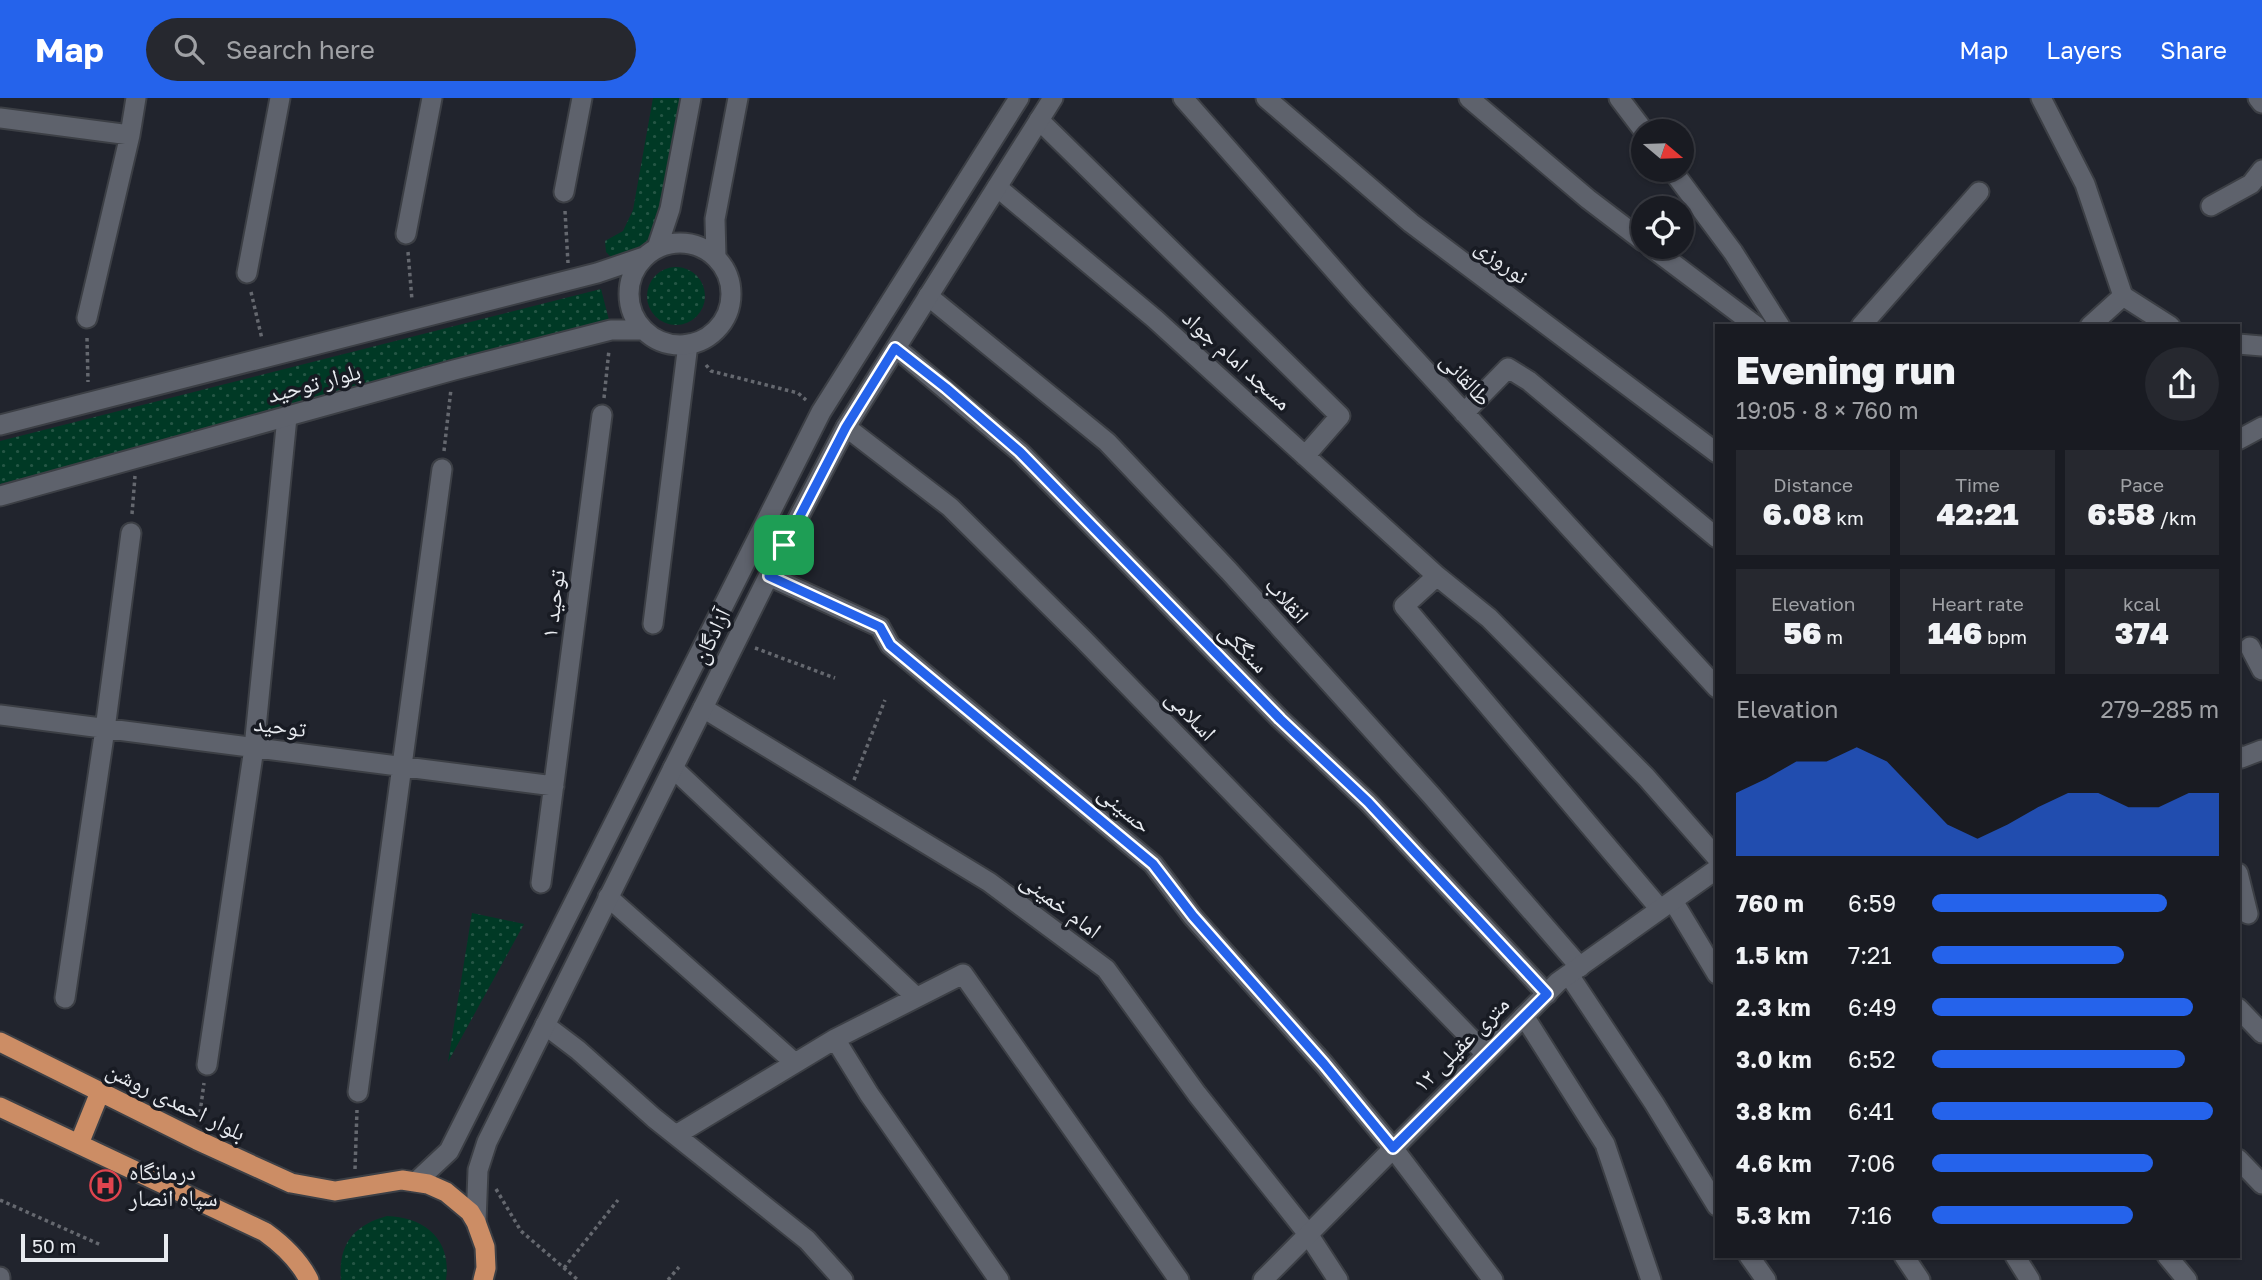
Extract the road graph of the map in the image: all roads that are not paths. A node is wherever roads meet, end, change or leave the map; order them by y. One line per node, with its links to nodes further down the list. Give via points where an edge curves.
1 (136, 98): 19 (street)
2 (280, 98): 31 (street)
3 (432, 98): 27 (street)
4 (582, 98): 23 (street)
5 (691, 98): 28 (street, via 670,209)
6 (738, 98): 29 (street, via 715,219)
7 (1019, 98): 56 (street, آزادگان, via 821,412)
8 (1053, 98): 18 (street, آزادگان)
9 (1183, 98): 45 (street, طالقانی)
10 (1266, 98): 52 (street, نوروزی, via 1411,223)
11 (1469, 98): 26 (street)
12 (1619, 98): 17 (street)
13 (2041, 98): 33 (street, via 2085,184)
14 (2258, 98): 15 (street)
15 (2262, 103)
16 (0, 118): 19 (street)
17 (1635, 119)
18 (1039, 120): 22 (street, آزادگان); 53 (street, via 1340,416)
19 (130, 135): 34 (street)
20 (2262, 170): 25 (street, via 2251,184)
21 (1681, 182): 36 (street)
22 (997, 187): 32 (street, آزادگان); 53 (street, مسجد امام جواد, via 1155,319)
23 (564, 192)
24 (1979, 192): 37 (street)
25 (2211, 206)
26 (1631, 232)
27 (406, 234)
28 (650, 253): 29 (street, via 672,243 688,243); 40 (street, via 632,278 629,302); 48 (street, بلوار توحید, via 569,280)
29 (716, 257): 42 (street, via 728,277 731,301 726,317 717,330)
30 (1667, 259): 35 (street)
31 (247, 273)
32 (928, 296): 44 (street, آزادگان); 82 (street, انقلاب, via 1107,442 1432,795)
33 (2123, 296): 38 (street); 39 (street)
34 (87, 318)
35 (1753, 324)
36 (1779, 324)
37 (1863, 324)
38 (2092, 324)
39 (2168, 324)
40 (644, 330): 42 (street, via 657,340); 47 (street, بلوار توحید, via 611,330)
41 (2240, 344): 43 (street)
42 (688, 345): 62 (street)
43 (2262, 346)
44 (895, 348): 49 (street, آزادگان); 84 (street, سنگکی, via 1020,452 1280,719 1368,802)
45 (1464, 413): 58 (street, via 1508,368); 65 (street, طالقانی)
46 (602, 415): 74 (street, توحید ۱)
47 (287, 417): 55 (street, بلوار توحید); 69 (street)
48 (0, 425)
49 (846, 427): 59 (street, آزادگان); 93 (street, اسلامی, via 950,507)
50 (2262, 427): 51 (street)
51 (2240, 439)
52 (1715, 451)
53 (1306, 456): 61 (street, مسجد امام جواد)
54 (442, 470): 72 (street)
55 (0, 496)
56 (760, 531): 59 (street); 103 (street, آزادگان, via 449,1151)
57 (131, 533): 68 (street)
58 (1715, 536)
59 (784, 545): 60 (street, آزادگان)
60 (769, 576): 66 (street, آزادگان); 101 (street, حسینی, via 880,627 890,645 1153,864)
61 (1437, 576): 75 (street, مسجد امام جواد, via 1489,618 1646,777); 80 (street, via 1404,606)
62 (653, 624)
63 (2250, 647): 64 (street)
64 (2262, 670)
65 (1715, 686)
66 (703, 708): 73 (street, آزادگان); 107 (street, امام خمینی, via 989,882 1106,969)
67 (0, 715): 68 (street, توحید)
68 (105, 729): 69 (street, توحید); 86 (street)
69 (254, 748): 72 (street, توحید); 95 (street)
70 (2262, 750): 71 (street)
71 (2240, 758)
72 (403, 767): 74 (street, توحید); 97 (street)
73 (673, 768): 79 (street, آزادگان); 85 (street)
74 (554, 786): 77 (street, توحید ۱)
75 (1715, 856)
76 (1715, 870): 80 (street, ۱۲ متری عقیلی)
77 (541, 883)
78 (2241, 894): 81 (street)
79 (608, 897): 89 (street, آزادگان); 94 (street)
80 (1667, 905): 82 (street, ۱۲ متری عقیلی); 83 (street)
81 (2248, 914)
82 (1575, 971): 84 (street, ۱۲ متری عقیلی); 105 (street, انقلاب)
83 (1715, 971)
84 (1547, 994): 88 (street, ۱۲ متری عقیلی)
85 (916, 997): 91 (street); 116 (street, via 963,974)
86 (65, 998)
87 (2240, 1011): 90 (street)
88 (1524, 1016): 93 (street, ۱۲ متری عقیلی); 120 (street, via 1605,1144)
89 (545, 1025): 99 (street); 106 (street, آزادگان, via 487,1142 478,1170)
90 (2262, 1033)
91 (835, 1039): 94 (street); 115 (street)
92 (2, 1048): 96 (highway, بلوار احمدی روشن)
93 (1486, 1054): 101 (street, ۱۲ متری عقیلی)
94 (796, 1063): 99 (street)
95 (206, 1065)
96 (100, 1092): 100 (highway); 103 (highway, بلوار احمدی روشن, via 291,1183 345,1189)
97 (358, 1092)
98 (0, 1107): 100 (highway)
99 (676, 1135): 114 (street, via 807,1240)
100 (79, 1144): 112 (highway, via 265,1232)
101 (1393, 1148): 107 (street, ۱۲ متری عقیلی); 119 (street, حسینی)
102 (2240, 1161): 104 (street)
103 (417, 1181): 106 (highway, via 446,1192)
104 (2262, 1184)
105 (1715, 1203)
106 (477, 1222): 113 (highway)
107 (1308, 1234): 117 (street, ۱۲ متری عقیلی); 118 (street, امام خمینی)
108 (1750, 1258): 121 (street)
109 (1905, 1258): 122 (street)
110 (2016, 1258): 123 (street)
111 (2169, 1258): 124 (street)
112 (306, 1274)
113 (489, 1276)
114 (843, 1280)
115 (999, 1280)
116 (1179, 1280)
117 (1263, 1280)
118 (1338, 1280)
119 (1493, 1280)
120 (1651, 1280)
121 (1766, 1280)
122 (1920, 1280)
123 (2030, 1280)
124 (2188, 1280)

